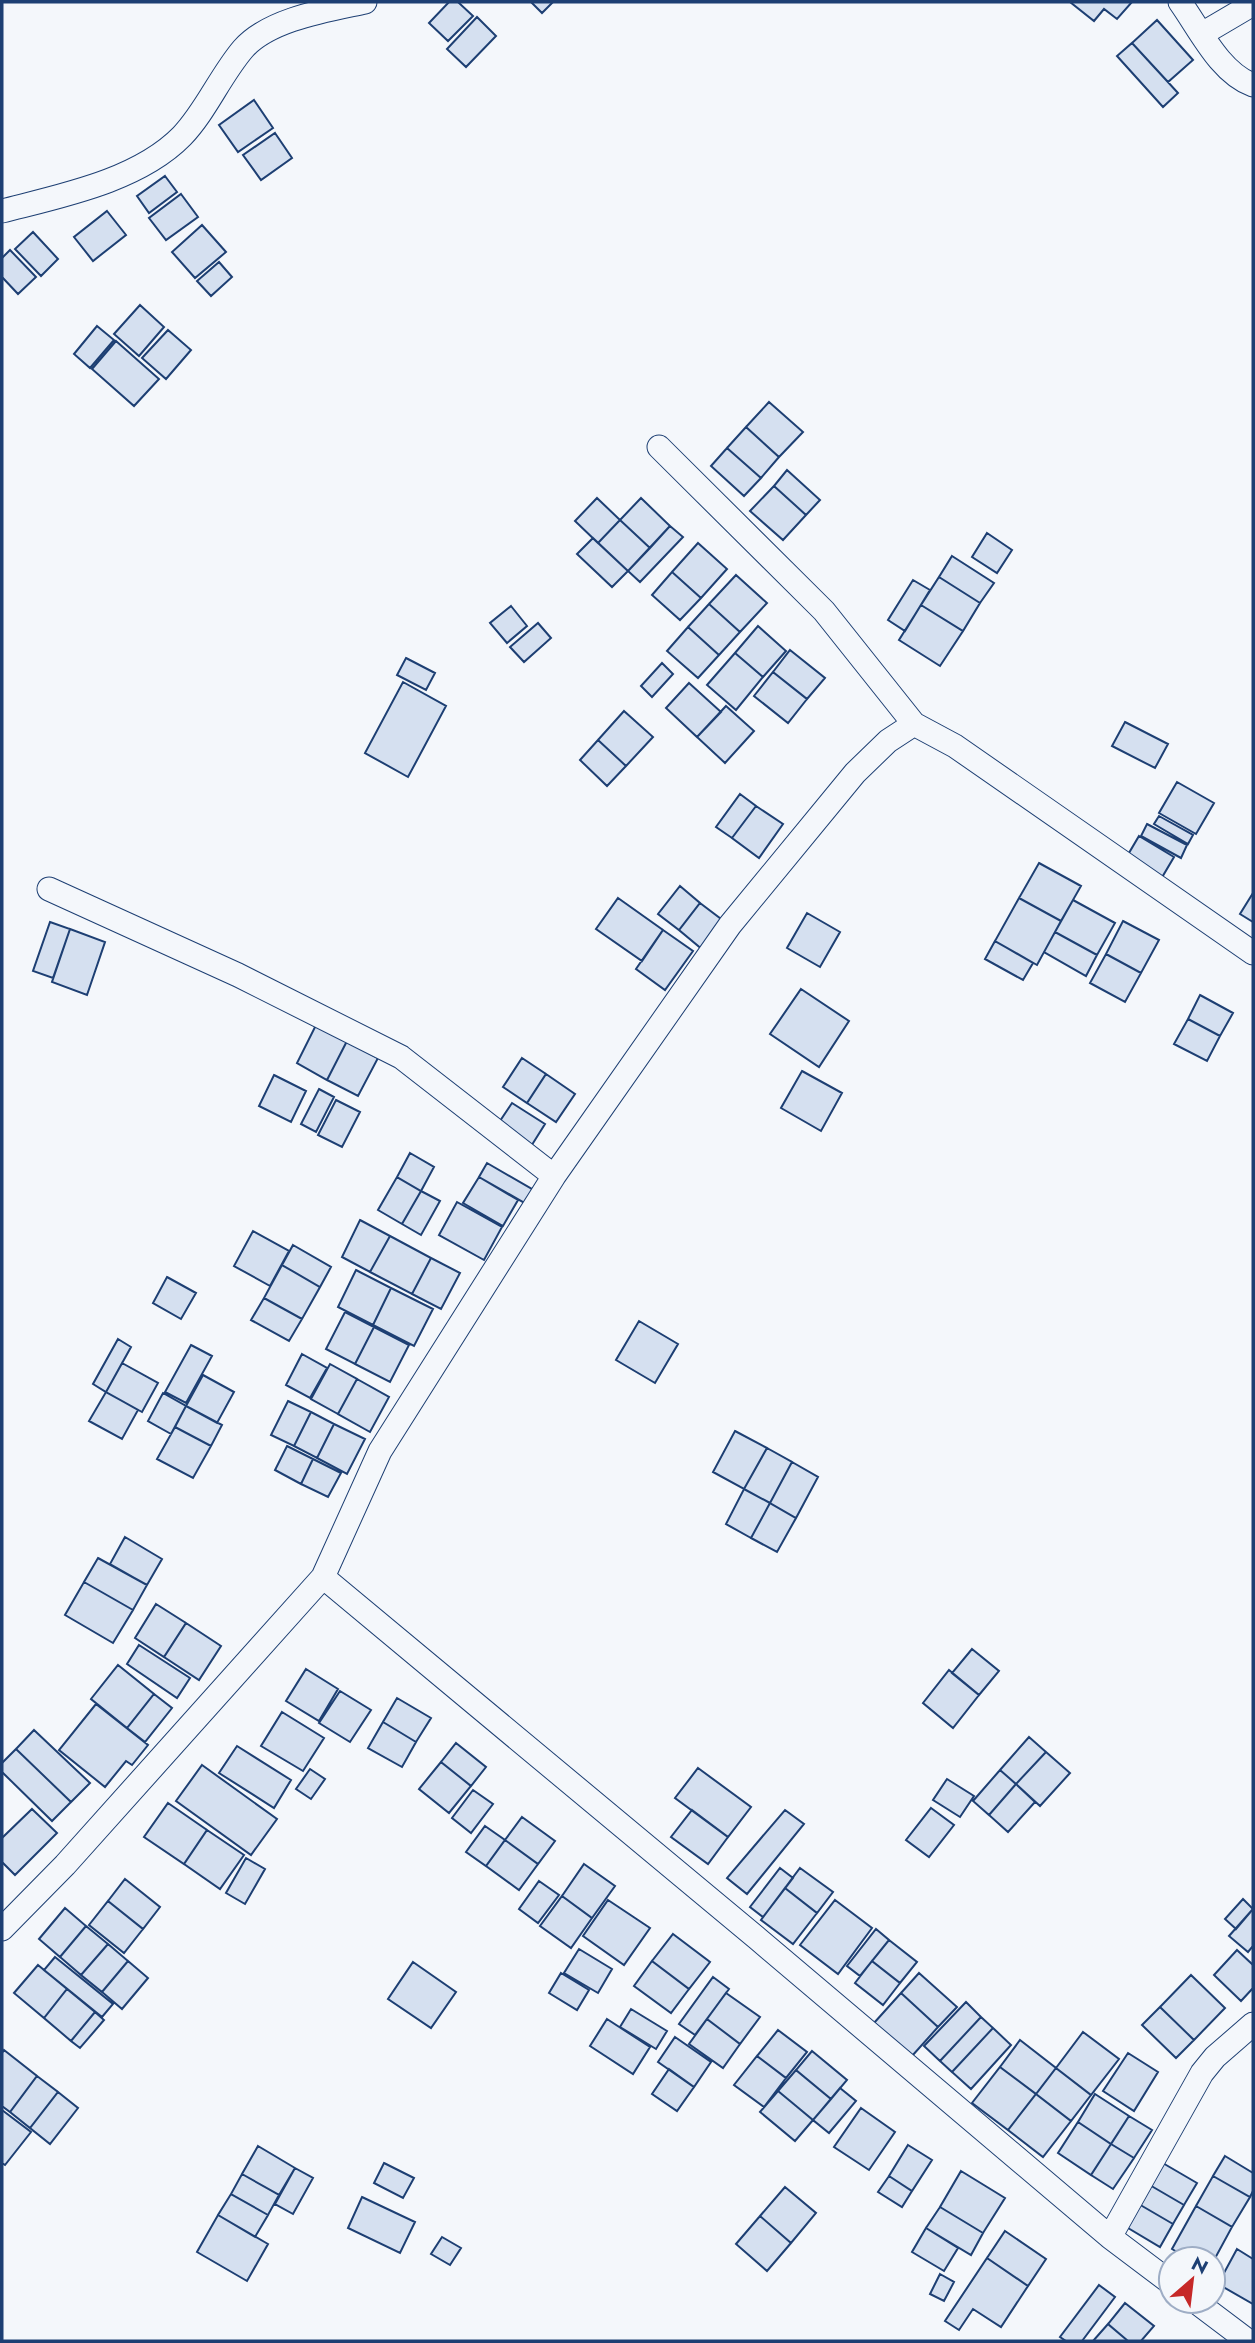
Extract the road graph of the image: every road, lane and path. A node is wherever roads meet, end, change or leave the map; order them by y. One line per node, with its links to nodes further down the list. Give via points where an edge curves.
1 (365, 2): 6 (street, via 298,18 257,37 181,136 140,165 86,188)
2 (1180, 2): 4 (street)
3 (1253, 4): 4 (street)
4 (1202, 34): 5 (street, via 1229,72)
5 (1253, 85)
6 (2, 211)
7 (659, 447): 8 (street, via 824,611)
8 (914, 724): 10 (street, via 955,746); 11 (street, via 888,741 855,773 730,925)
9 (49, 889): 11 (street, via 238,975 401,1057)
10 (1253, 953)
11 (554, 1176): 12 (street, via 380,1451)
12 (323, 1577): 13 (street); 15 (street)
13 (2, 1929)
14 (1253, 2024): 15 (street, via 1202,2073)
15 (1110, 2237): 16 (street)
16 (1157, 2272)
17 (1214, 2315): 18 (street)
18 (1248, 2341)

